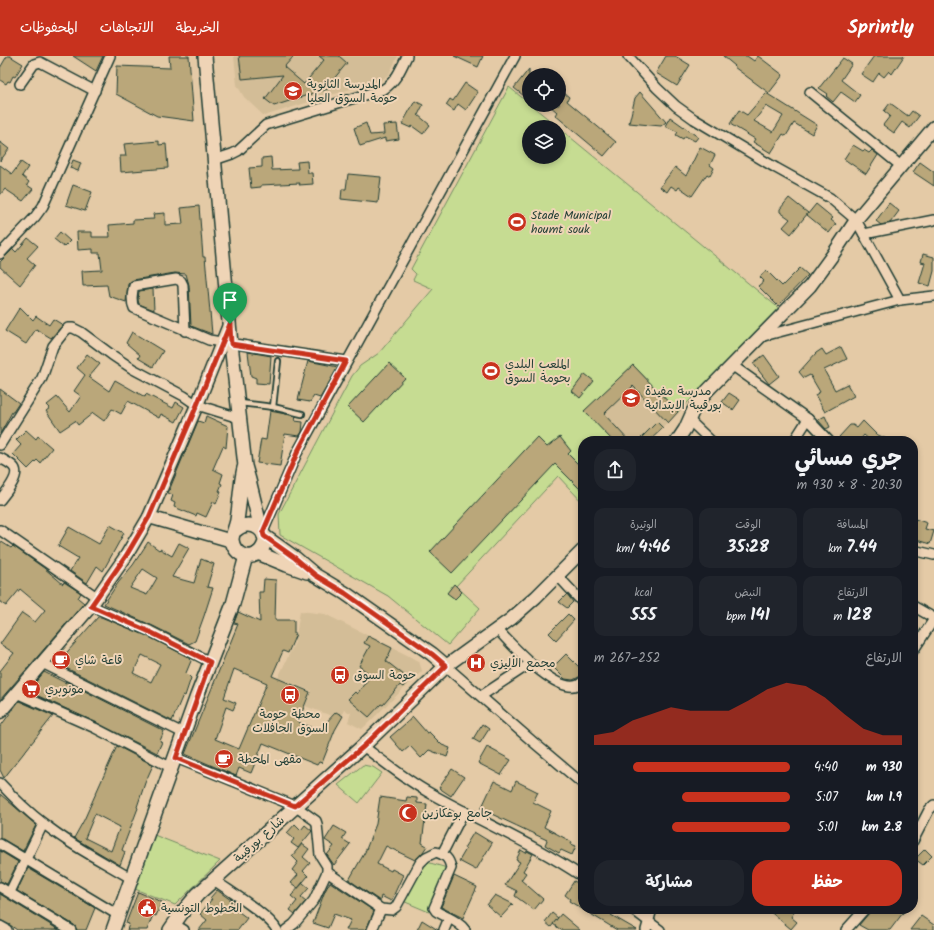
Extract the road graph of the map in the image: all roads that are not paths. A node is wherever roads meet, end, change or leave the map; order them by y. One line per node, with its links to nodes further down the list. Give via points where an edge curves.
1 (110, 56): 7 (street)
2 (206, 56): 10 (main road)
3 (407, 56): 10 (street, via 396,79 384,89 266,126 238,151)
4 (515, 56): 22 (street)
5 (628, 56): 12 (street, via 657,88 694,119 830,198)
6 (20, 84): 7 (street, via 34,64 40,62)
7 (95, 91): 15 (street, via 43,206 36,217)
8 (810, 92): 11 (street)
9 (934, 127): 11 (street)
10 (214, 160): 20 (main road, via 230,324)
11 (900, 166): 12 (street)
12 (856, 220): 14 (street); 19 (street, via 810,286)
13 (934, 220): 14 (street)
14 (864, 234): 17 (street)
15 (0, 254)
16 (934, 296): 17 (street)
17 (900, 300): 19 (street)
18 (185, 331): 18 (street, via 134,308 134,286 176,279 182,281); 20 (street)
19 (760, 337): 23 (street)
20 (227, 344): 22 (street); 24 (main road); 25 (street)
21 (278, 361): 26 (lane)
22 (346, 361): 41 (street, via 297,453)
23 (733, 366): 29 (street); 30 (street, via 707,391)
24 (238, 403): 26 (lane); 28 (main road)
25 (197, 405): 28 (street); 35 (street, via 112,356 81,332 68,328 53,346 42,378); 39 (street)
26 (273, 407): 27 (lane)
27 (302, 414)
28 (239, 418): 37 (main road)
29 (808, 419): 33 (street); 34 (street)
30 (689, 420): 31 (street); 32 (street)
31 (680, 436)
32 (706, 436)
33 (797, 436)
34 (824, 436)
35 (0, 445)
36 (0, 458): 38 (street, via 11,464 16,475)
37 (245, 466): 41 (main road); 42 (main road)
38 (0, 500)
39 (149, 517): 42 (street); 50 (street)
40 (0, 530): 50 (street)
41 (262, 533): 42 (main road, via 250,524 239,527); 44 (main road, via 265,542 262,548); 47 (main road)
42 (234, 536): 44 (main road, via 234,548 239,554)
43 (918, 551): 46 (street)
44 (252, 555): 47 (main road); 55 (main road)
45 (578, 555): 48 (street)
46 (934, 555)
47 (315, 575): 58 (main road, via 345,593)
48 (558, 576): 49 (street); 53 (street)
49 (578, 597)
50 (94, 602): 55 (street); 56 (street)
51 (918, 609): 52 (street)
52 (934, 619): 54 (street)
53 (497, 629): 57 (street); 58 (street)
54 (918, 643)
55 (210, 662): 63 (main road)
56 (42, 663): 60 (street); 63 (street)
57 (531, 663): 59 (street, via 552,680 568,687); 61 (street)
58 (446, 666): 61 (street); 64 (main road, شارع بورقيبة)
59 (578, 685)
60 (16, 693): 62 (street); 65 (street)
61 (481, 696): 66 (street)
62 (0, 712)
63 (185, 734): 65 (main road)
64 (364, 746): 69 (main road, شارع بورقيبة); 70 (street, via 401,775)
65 (174, 763): 69 (street); 78 (main road)
66 (578, 780)
67 (0, 783): 71 (street)
68 (934, 805): 72 (street)
69 (295, 806): 76 (street, via 317,824 320,855 327,866); 79 (main road, شارع بورقيبة)
70 (464, 811): 74 (street); 77 (street)
71 (43, 824): 75 (street); 78 (street)
72 (918, 831)
73 (0, 844): 75 (street)
74 (442, 854): 82 (street, via 436,852 420,863 396,907 392,910); 87 (street, via 450,861 451,868 434,908)
75 (26, 859): 81 (street); 86 (street)
76 (327, 872): 82 (street); 95 (street, via 314,900)
77 (578, 874)
78 (132, 879): 86 (main road)
79 (214, 880): 90 (main road, شارع بورقيبة, via 198,894); 94 (street, via 257,911)
80 (0, 887): 81 (street)
81 (10, 892): 92 (street)
82 (381, 909): 96 (street)
83 (639, 914): 88 (street)
84 (650, 914): 88 (street)
85 (860, 914): 101 (street)
86 (118, 915): 93 (main road)
87 (449, 918): 97 (street); 98 (street)
88 (648, 920): 99 (street); 100 (street)
89 (0, 926): 91 (street)
90 (176, 928)
91 (7, 930)
92 (71, 930)
93 (113, 930)
94 (277, 930)
95 (286, 930)
96 (372, 930)
97 (444, 930)
98 (464, 930)
99 (646, 930)
100 (660, 930)
101 (846, 930)

